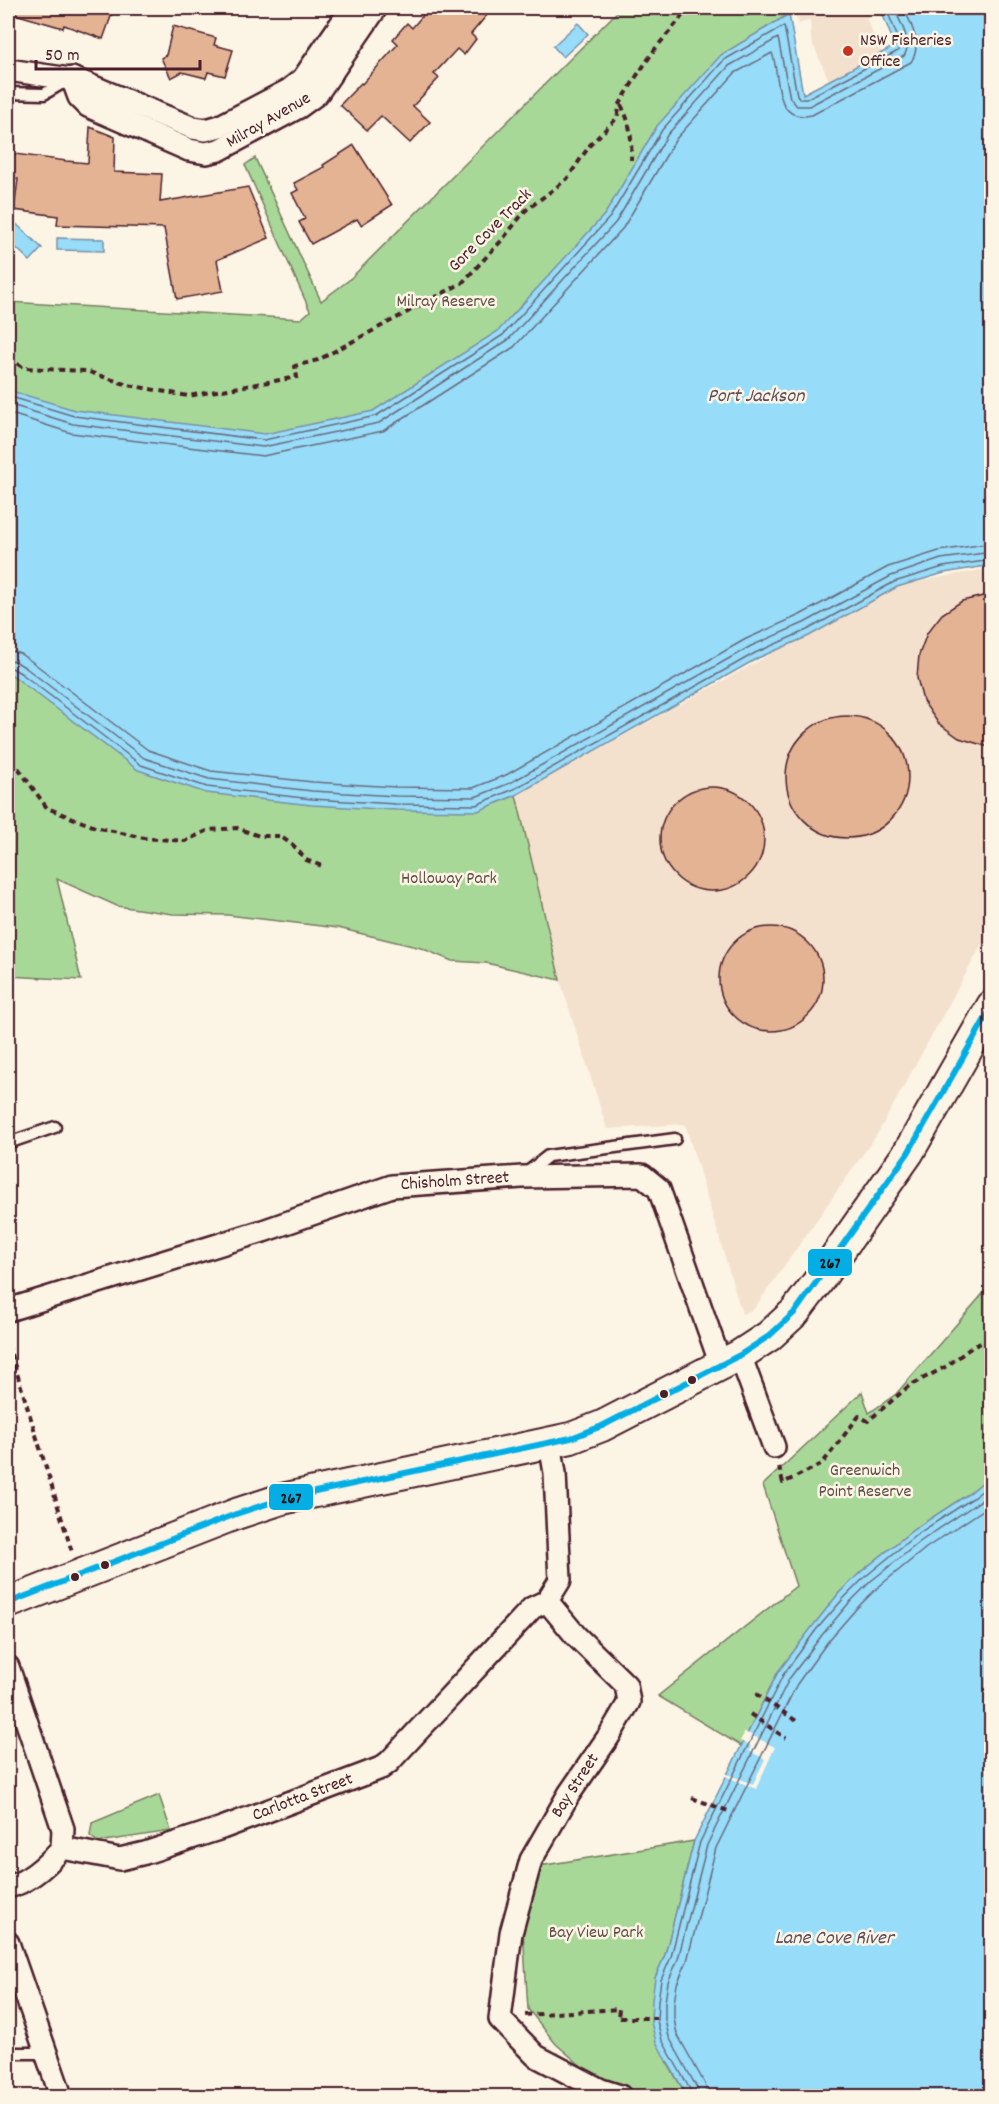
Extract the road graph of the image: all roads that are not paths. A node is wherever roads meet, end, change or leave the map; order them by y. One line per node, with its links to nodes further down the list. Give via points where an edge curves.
1 (352, 8): 4 (street, Milray Avenue, via 303,79 216,128 194,128)
2 (376, 8): 4 (street, Milray Avenue, via 317,94 212,152 184,148 88,106 79,97)
3 (8, 70): 4 (street, Milray Avenue)
4 (72, 78): 5 (lane, via 44,94)
5 (8, 93)
6 (992, 1006): 12 (street, via 908,1153 817,1283 795,1312 769,1336)
7 (55, 1127): 9 (lane)
8 (675, 1139): 10 (lane, via 548,1156)
9 (8, 1143)
10 (522, 1177): 11 (street, Chisholm Street, via 392,1186 263,1231); 12 (street, Chisholm Street, via 642,1175 659,1190)
11 (8, 1310)
12 (730, 1360): 13 (street, via 602,1426); 14 (street, Chisholm Street)
13 (550, 1443): 15 (street, via 560,1580); 16 (street, via 282,1499)
14 (774, 1447)
15 (547, 1601): 18 (street, Carlotta Street, via 532,1608 381,1768 145,1853 120,1859); 24 (street, Bay Street, via 626,1685 629,1702 531,1860 511,1933 500,2019 536,2056)
16 (8, 1603)
17 (8, 1668): 18 (street, via 63,1829)
18 (62, 1848): 19 (street, via 50,1862)
19 (8, 1887)
20 (8, 1943): 22 (street)
21 (8, 2053): 22 (lane)
22 (45, 2053): 23 (street)
23 (61, 2097)
24 (620, 2097)

